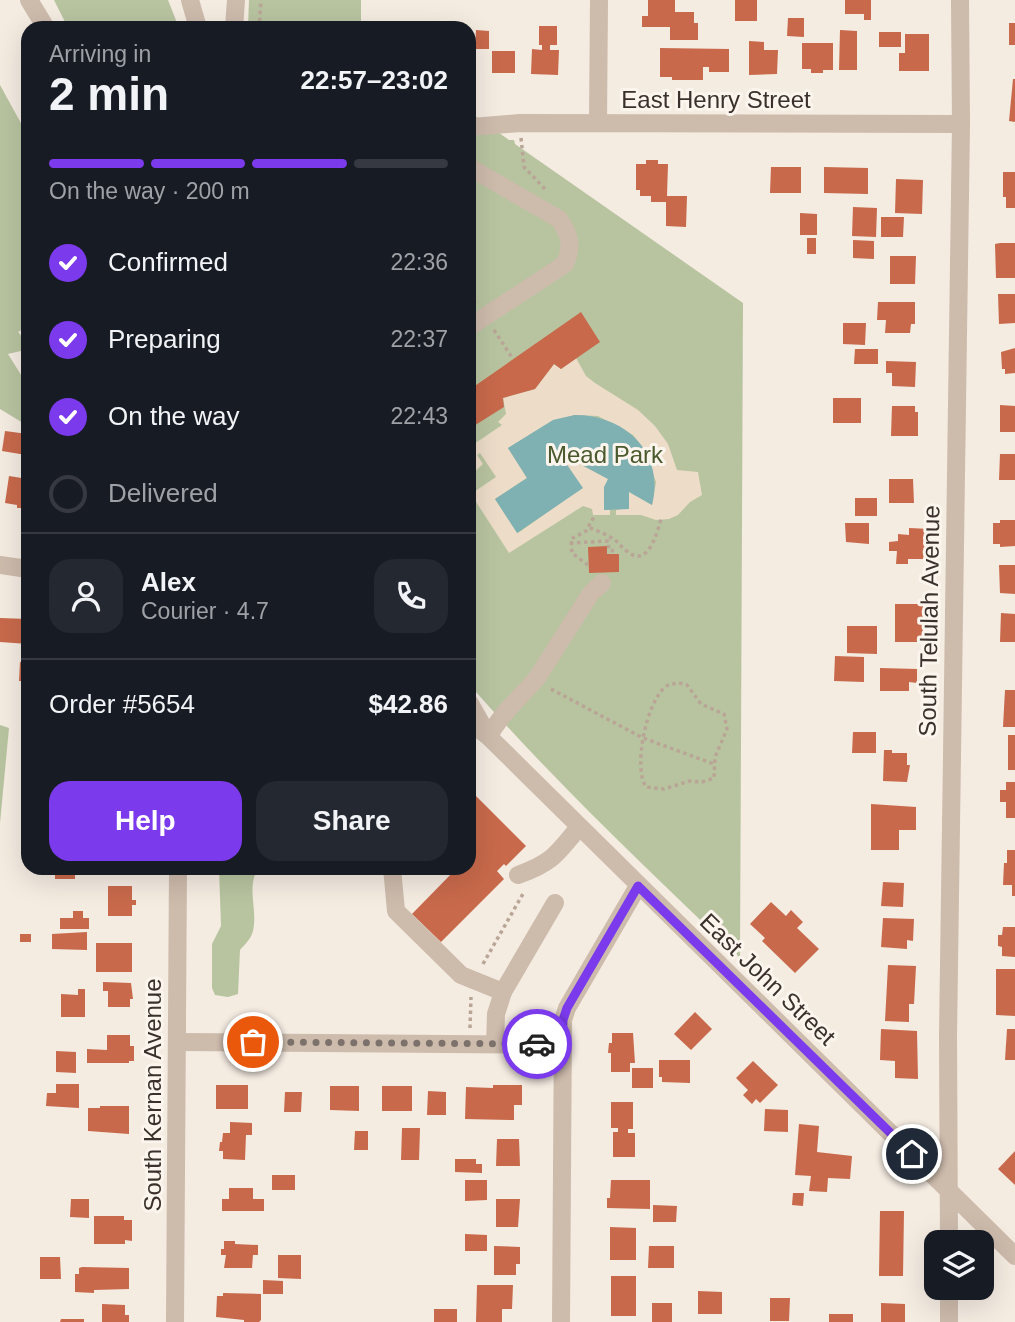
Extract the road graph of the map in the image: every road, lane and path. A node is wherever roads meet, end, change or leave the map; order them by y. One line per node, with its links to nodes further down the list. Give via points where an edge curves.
1 (29, 0): 7 (street)
2 (190, 0): 8 (street)
3 (236, 0): 9 (street)
4 (261, 0): 10 (path)
5 (599, 0): 12 (street)
6 (960, 0): 13 (street, South Telulah Avenue)
7 (42, 21)
8 (196, 21)
9 (234, 21)
10 (260, 21)
11 (520, 123): 12 (street, East Henry Street); 14 (street, East Henry Street); 16 (path, via 524,167)
12 (598, 123): 13 (street, East Henry Street)
13 (961, 124): 48 (street, South Telulah Avenue, via 948,1036)
14 (476, 127)
15 (476, 171): 19 (street, via 559,219 569,233 571,250 565,264)
16 (550, 193)
17 (476, 301): 18 (path)
18 (478, 304)
19 (477, 330): 20 (path, via 493,328)
20 (513, 359)
21 (595, 515): 23 (path)
22 (662, 519): 23 (path, via 652,547 638,556)
23 (590, 528): 24 (path)
24 (570, 543): 25 (path, via 608,541 609,550); 27 (path, via 572,553)
25 (614, 551)
26 (0, 565): 28 (street)
27 (588, 565)
28 (21, 568)
29 (602, 583): 30 (street)
30 (537, 678): 33 (street); 34 (path, via 559,695)
31 (476, 715): 33 (street, East John Street)
32 (476, 727): 33 (street, East John Street)
33 (488, 736): 36 (street, East John Street)
34 (643, 737): 35 (path); 35 (path, via 640,774 646,787 664,789 709,781 714,778); 35 (path, via 660,693 670,684 687,685 701,704 724,714 727,729)
35 (714, 764)
36 (579, 827): 37 (street, via 555,857); 40 (street, East John Street)
37 (518, 874): 42 (path, via 528,885)
38 (178, 875): 44 (street, South Kernan Avenue)
39 (393, 875): 42 (street, via 396,911 461,975)
40 (638, 886): 47 (street, via 567,1008); 48 (street, East John Street)
41 (555, 903): 43 (street)
42 (474, 980): 43 (street); 45 (path)
43 (503, 992): 46 (street, via 496,1014)
44 (177, 1042): 45 (street); 52 (street, South Kernan Avenue)
45 (470, 1044): 46 (street)
46 (495, 1044): 47 (street)
47 (562, 1045): 53 (street)
48 (950, 1192): 49 (street, South Telulah Avenue); 50 (street, East John Street)
49 (949, 1230)
50 (1015, 1256)
51 (949, 1300): 54 (street)
52 (175, 1322)
53 (561, 1322)
54 (949, 1322)

